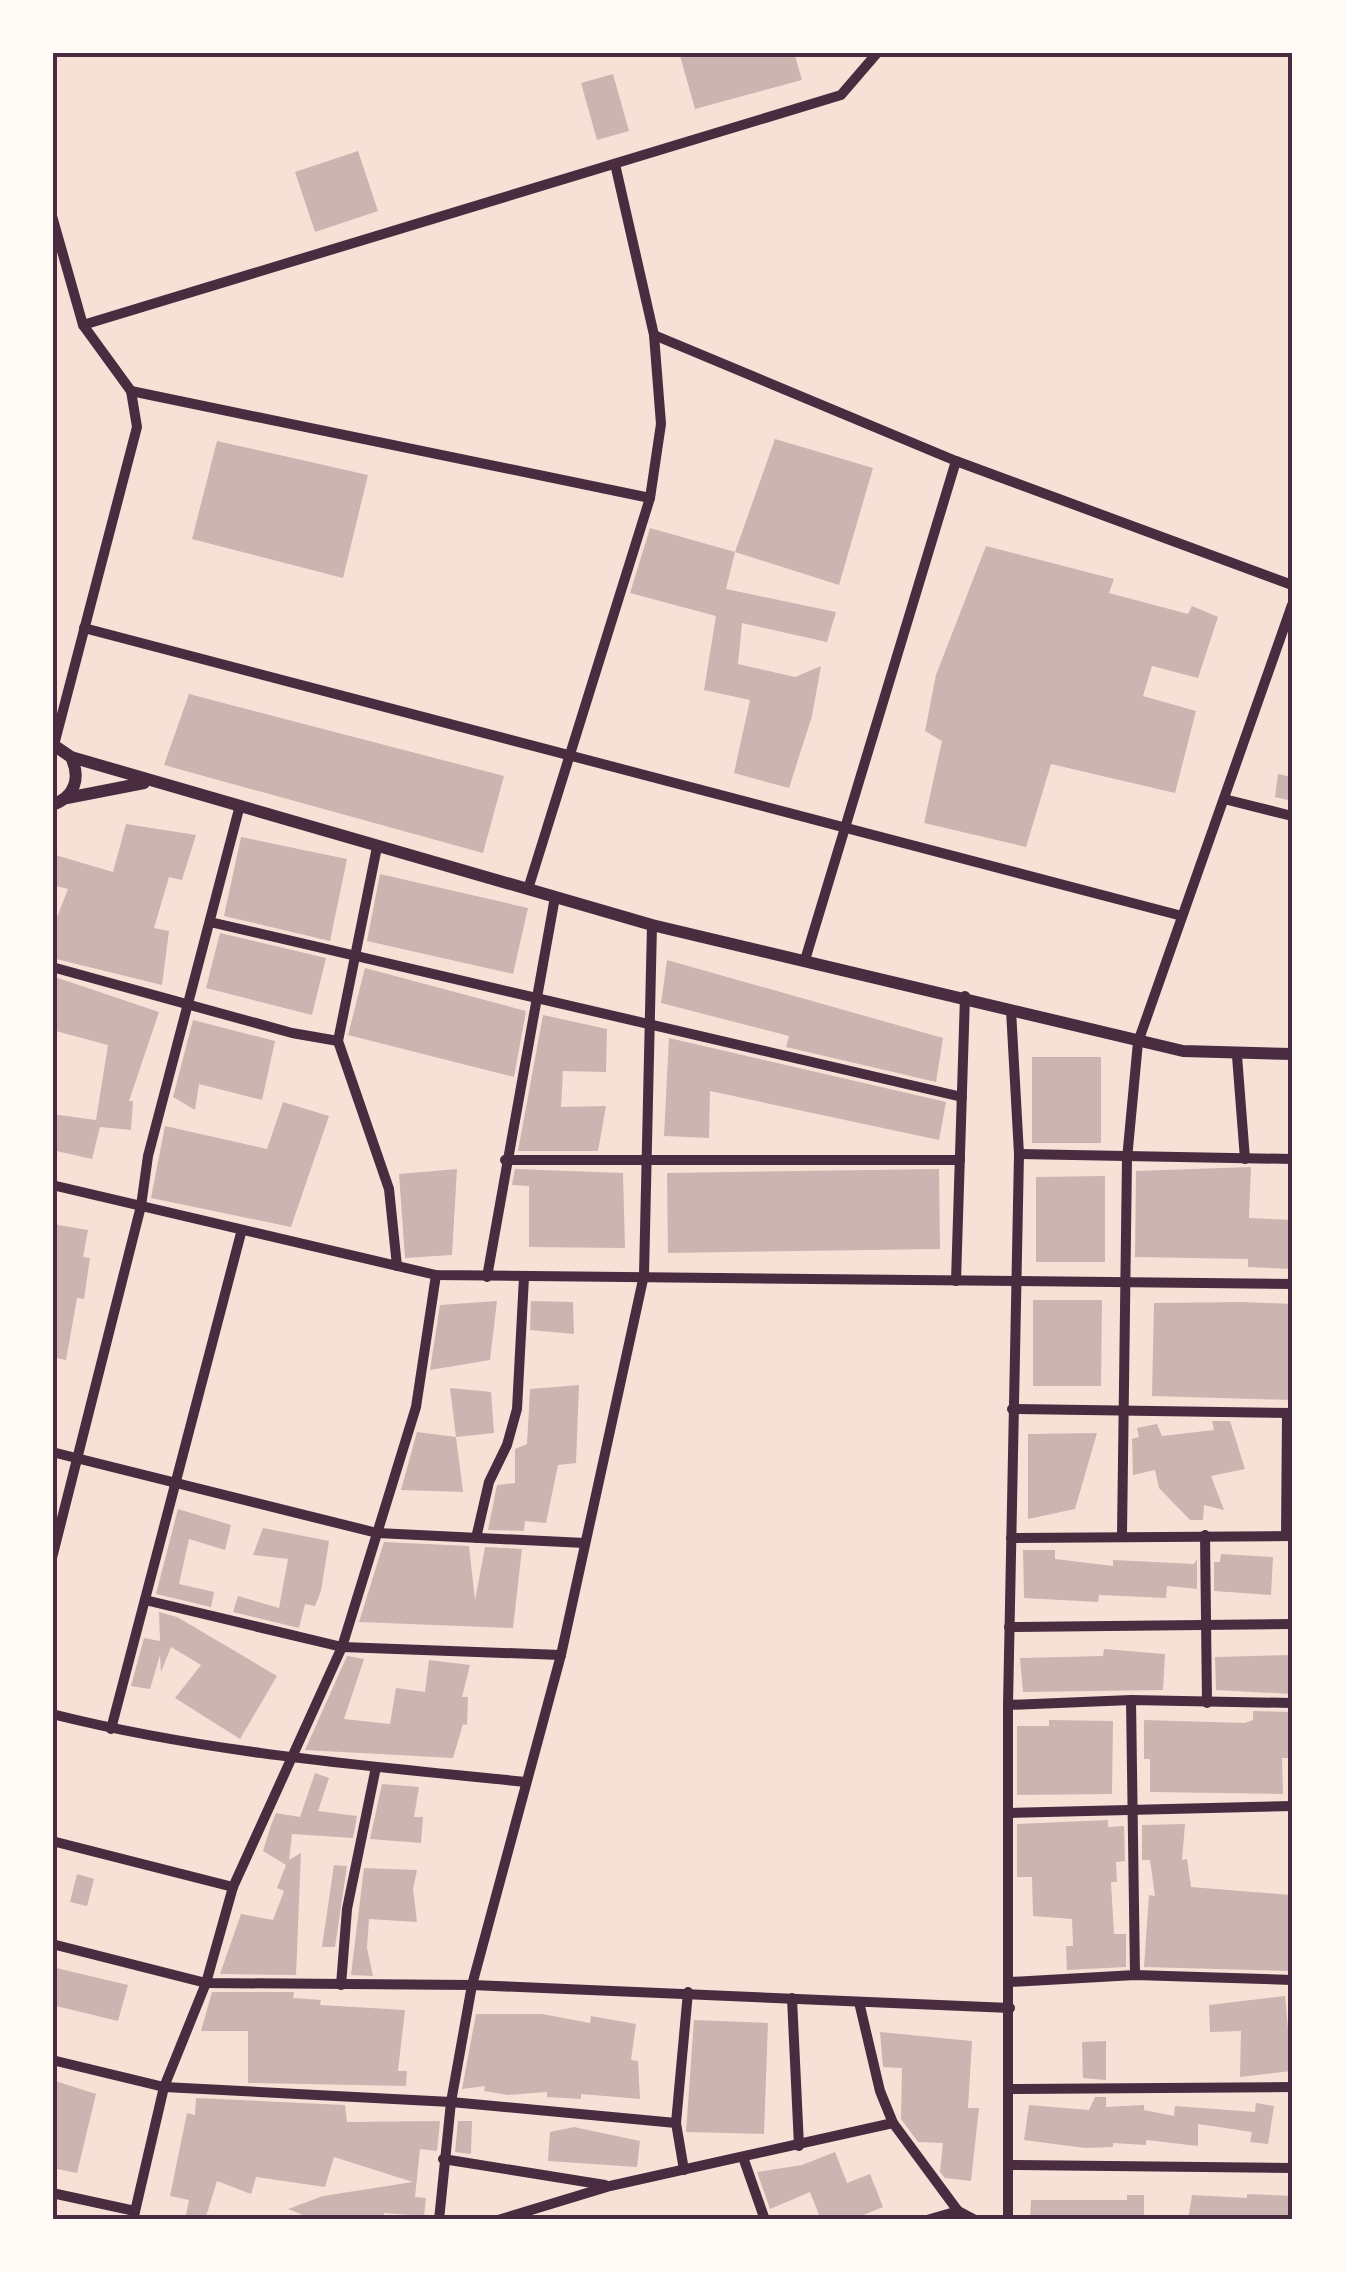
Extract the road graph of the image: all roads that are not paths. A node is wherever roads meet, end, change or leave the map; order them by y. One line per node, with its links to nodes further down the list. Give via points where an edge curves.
1 (878, 52): 2 (street, via 841,96)
2 (615, 164): 4 (street); 5 (street)
3 (52, 216): 4 (street)
4 (83, 325): 6 (street)
5 (654, 335): 7 (street); 8 (street, via 661,424)
6 (131, 391): 8 (street); 11 (street, via 137,427)
7 (956, 461): 9 (street); 21 (street)
8 (650, 498): 13 (street)
9 (1292, 586)
10 (1292, 606): 17 (street)
11 (84, 628): 12 (street); 13 (street)
12 (53, 744): 14 (street)
13 (571, 752): 21 (street); 23 (street)
14 (72, 757): 15 (street); 16 (street, via 76,778)
15 (146, 782): 16 (street); 19 (street)
16 (67, 798): 18 (street)
17 (1224, 799): 20 (street); 25 (street)
18 (52, 805)
19 (239, 809): 22 (street); 26 (street)
20 (1292, 816)
21 (844, 825): 25 (street); 29 (street)
22 (377, 847): 23 (street); 28 (street)
23 (528, 889): 24 (street)
24 (555, 896): 27 (street); 32 (street)
25 (1182, 916): 37 (street)
26 (210, 922): 28 (street); 33 (street)
27 (652, 925): 29 (street); 35 (street)
28 (354, 957): 32 (street); 36 (street)
29 (805, 960): 31 (street)
30 (52, 967): 33 (street)
31 (965, 996): 34 (street); 40 (street)
32 (536, 1000): 35 (street); 46 (street)
33 (190, 1002): 36 (street); 49 (street)
34 (1011, 1010): 37 (street); 41 (street)
35 (650, 1022): 40 (street); 42 (street)
36 (338, 1041): 51 (street, via 389,1188)
37 (1138, 1042): 39 (street); 43 (street)
38 (1292, 1054): 39 (street)
39 (1238, 1056): 44 (street)
40 (962, 1098): 47 (street)
41 (1019, 1154): 43 (street); 56 (street)
42 (647, 1157): 46 (street); 47 (street); 53 (street)
43 (1127, 1159): 44 (street); 58 (street)
44 (1245, 1159): 45 (street)
45 (1292, 1159)
46 (505, 1160): 54 (street)
47 (960, 1160): 57 (street)
48 (52, 1185): 49 (street)
49 (141, 1206): 50 (street); 64 (street)
50 (241, 1232): 51 (street); 65 (street)
51 (397, 1266): 52 (street)
52 (436, 1275): 54 (street); 66 (street, via 416,1406)
53 (644, 1276): 55 (street); 57 (street); 72 (street)
54 (488, 1277): 55 (street)
55 (524, 1277): 70 (street, via 517,1409)
56 (1018, 1279): 57 (street); 58 (street); 60 (street)
57 (956, 1281)
58 (1124, 1282): 59 (street); 61 (street)
59 (1292, 1284)
60 (1012, 1408): 61 (street); 71 (street)
61 (1123, 1412): 62 (street); 67 (street)
62 (1290, 1413): 69 (street)
63 (52, 1452): 64 (street)
64 (76, 1459): 65 (street); 73 (street)
65 (175, 1483): 66 (street); 74 (street)
66 (378, 1533): 70 (street); 78 (street)
67 (1122, 1535): 68 (street); 71 (street)
68 (1205, 1535): 69 (street); 75 (street)
69 (1289, 1536)
70 (476, 1538): 72 (street)
71 (1011, 1538): 77 (street)
72 (586, 1542): 79 (street)
73 (52, 1558)
74 (144, 1600): 78 (street); 85 (street)
75 (1206, 1623): 76 (street); 77 (street); 81 (street)
76 (1292, 1624)
77 (1009, 1627): 83 (street)
78 (342, 1646): 79 (street); 86 (street)
79 (560, 1655): 88 (street)
80 (1131, 1700): 81 (street); 83 (street); 90 (street)
81 (1207, 1703): 82 (street)
82 (1292, 1703)
83 (1008, 1706): 91 (street)
84 (52, 1714): 85 (street)
85 (111, 1728): 86 (street)
86 (292, 1756): 87 (street); 93 (street)
87 (376, 1767): 88 (street); 99 (street, via 347,1909)
88 (526, 1782): 100 (street)
89 (1292, 1806): 90 (street)
90 (1132, 1808): 91 (street); 95 (street)
91 (1010, 1813): 97 (street)
92 (52, 1841): 93 (street)
93 (233, 1887): 98 (street)
94 (52, 1944): 98 (street)
95 (1135, 1975): 96 (street); 97 (street)
96 (1292, 1980)
97 (1010, 1982): 104 (street)
98 (206, 1984): 99 (street); 106 (street)
99 (341, 1985): 100 (street)
100 (472, 1985): 101 (street); 109 (street)
101 (688, 1992): 102 (street); 110 (street)
102 (792, 1998): 103 (street); 112 (street)
103 (859, 2002): 104 (street); 111 (street)
104 (1010, 2008): 108 (street)
105 (52, 2060): 106 (street)
106 (164, 2087): 109 (street); 121 (street)
107 (1292, 2087): 108 (street)
108 (1010, 2089): 115 (street)
109 (451, 2102): 110 (street); 113 (street)
110 (676, 2122): 117 (street)
111 (893, 2123): 112 (street); 120 (street)
112 (799, 2146): 114 (street)
113 (443, 2159): 118 (street); 122 (street)
114 (744, 2160): 117 (street); 124 (street)
115 (1008, 2165): 116 (street); 127 (street)
116 (1292, 2168)
117 (684, 2170): 118 (street)
118 (610, 2186): 123 (street)
119 (52, 2193): 121 (street)
120 (958, 2211): 125 (street); 126 (street)
121 (134, 2215)
122 (438, 2220)
123 (498, 2220)
124 (766, 2220)
125 (928, 2220)
126 (975, 2220)
127 (1008, 2220)

